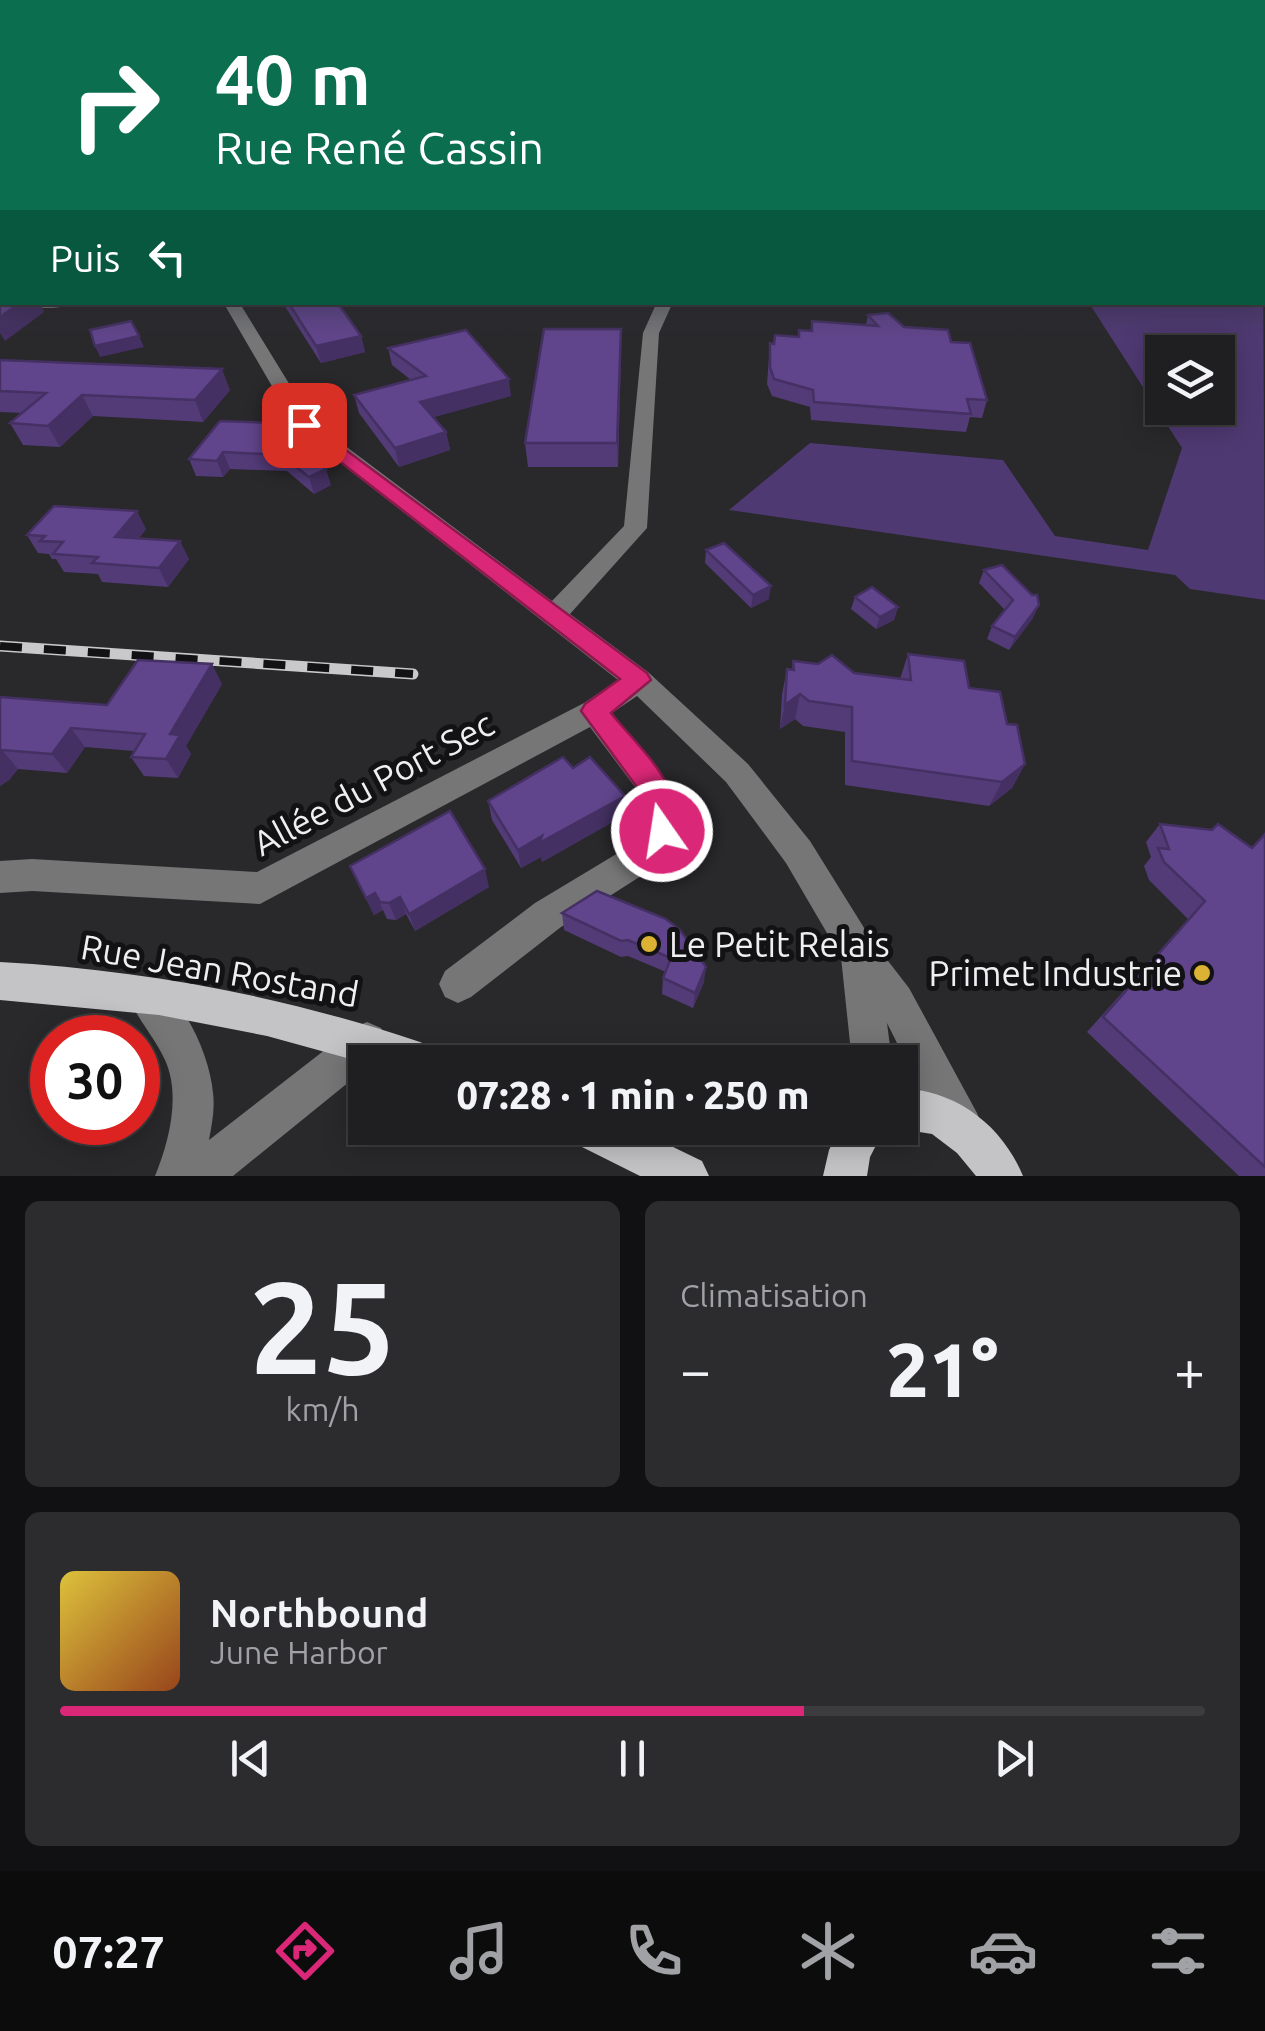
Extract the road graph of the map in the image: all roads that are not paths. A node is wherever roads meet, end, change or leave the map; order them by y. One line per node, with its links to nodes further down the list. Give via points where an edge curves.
1 (233, 305): 3 (street, via 304,425)
2 (664, 305): 3 (street, via 651,333 635,528)
3 (554, 615): 4 (street)
4 (638, 680): 5 (street, Allée du Port Sec); 7 (street, via 737,774 798,852)
5 (594, 711): 6 (street, Allée du Port Sec, via 260,888); 9 (street, via 655,789 662,831 640,858 548,915)
6 (0, 877)
7 (858, 952): 13 (street); 15 (street, via 896,1001)
8 (0, 981): 10 (main road, Rue Jean Rostand)
9 (458, 984)
10 (148, 998): 11 (main road, Rue Jean Rostand); 17 (street, via 179,1042 196,1100)
11 (366, 1042): 12 (main road, Rue Jean Rostand); 18 (street)
12 (374, 1045)
13 (870, 1045)
14 (918, 1110): 15 (main road)
15 (962, 1128): 20 (main road)
16 (623, 1145): 19 (main road)
17 (176, 1176)
18 (198, 1176)
19 (687, 1176)
20 (1001, 1176)

